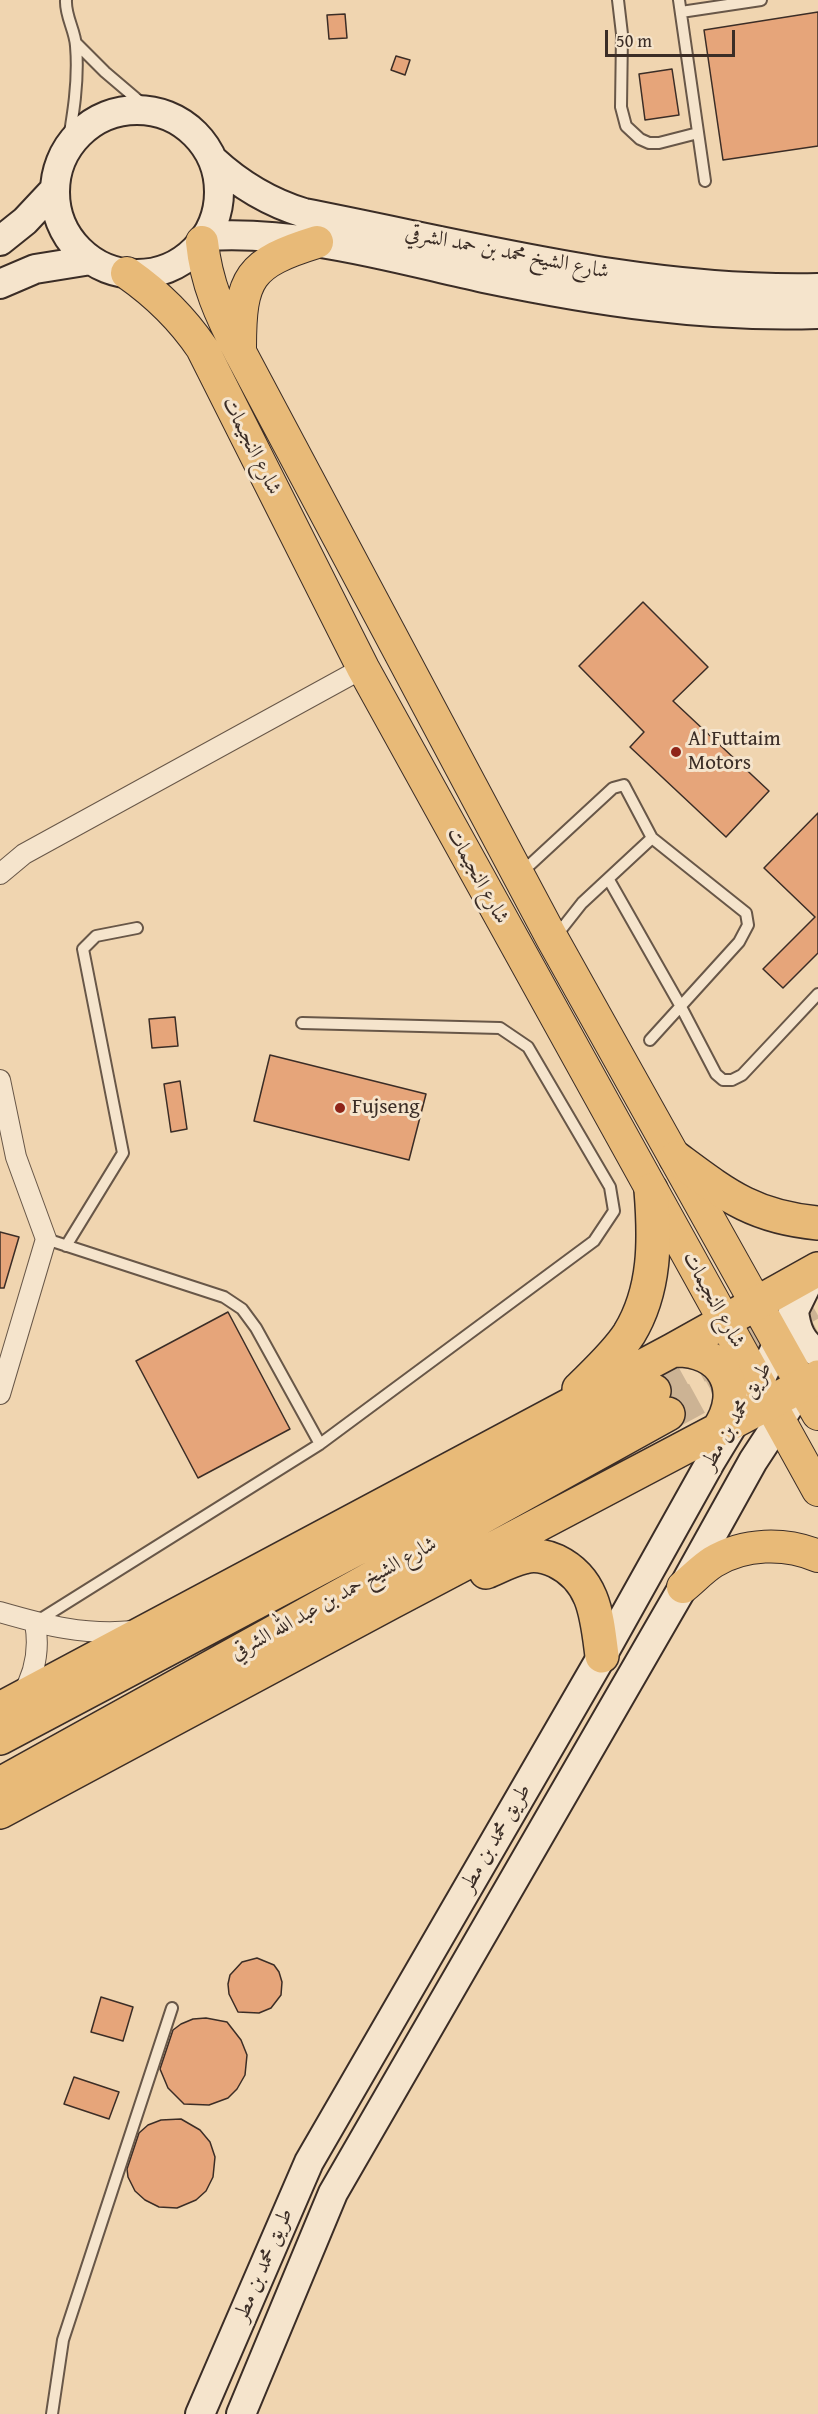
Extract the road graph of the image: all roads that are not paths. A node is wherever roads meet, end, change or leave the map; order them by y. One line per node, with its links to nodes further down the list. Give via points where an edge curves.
1 (66, 0): 6 (lane)
2 (618, 0): 8 (lane, via 622,34 621,107 626,126 640,139 659,143)
3 (679, 0): 5 (lane)
4 (761, 0): 5 (lane)
5 (681, 12): 8 (lane)
6 (76, 43): 7 (lane); 9 (lane, via 75,97)
7 (152, 112): 9 (street, via 124,111 104,118 86,129); 10 (street, via 189,128)
8 (698, 133): 11 (lane)
9 (67, 150): 12 (street)
10 (213, 160): 13 (street, via 219,182 218,204); 19 (street, شارع الشيخ محمد بن حمد الشرقي, via 254,193 304,213 614,275 728,286)
11 (705, 181)
12 (55, 189): 14 (street); 16 (street, via 64,229)
13 (204, 239): 15 (street, شارع الشيخ محمد بن حمد الشرقي, via 273,236); 17 (street, via 168,268); 21 (main road, شارع النجيمات, via 206,271 214,298)
14 (0, 241)
15 (317, 242): 20 (street, شارع الشيخ محمد بن حمد الشرقي, via 615,303 708,312); 21 (main road, via 273,257 249,283 241,305)
16 (91, 260): 17 (street); 18 (street, via 35,269)
17 (127, 273): 22 (main road, شارع النجيمات, via 168,305 202,348)
18 (0, 284)
19 (818, 288)
20 (818, 314)
21 (240, 352): 25 (main road, شارع النجيمات)
22 (363, 668): 24 (street, via 24,854); 35 (main road, شارع النجيمات)
23 (652, 838): 25 (lane, via 629,791 618,785); 26 (lane); 30 (lane, via 746,913 747,918 740,942)
24 (0, 874)
25 (519, 876): 28 (main road, شارع النجيمات)
26 (609, 880): 28 (lane, via 582,903); 30 (lane)
27 (137, 928): 38 (lane, via 96,936 83,949 123,1153)
28 (553, 940): 34 (main road, شارع النجيمات)
29 (818, 994): 30 (lane, via 742,1075 732,1080 723,1080 716,1074)
30 (680, 1005): 32 (lane)
31 (302, 1023): 52 (lane, via 500,1028 528,1047 610,1187 614,1211 594,1241)
32 (650, 1040)
33 (0, 1080): 37 (street, via 16,1157)
34 (676, 1158): 36 (highway, via 746,1206); 40 (main road, شارع النجيمات)
35 (651, 1190): 42 (main road, شارع النجيمات); 49 (highway, via 655,1230 641,1312 610,1356)
36 (818, 1224)
37 (46, 1239): 38 (lane); 47 (street)
38 (66, 1246): 52 (lane, via 224,1297 242,1309)
39 (815, 1271): 40 (highway); 41 (street, طريق محمد بن مطر)
40 (757, 1303): 42 (highway); 43 (main road, شارع النجيمات)
41 (794, 1311): 43 (street, طريق محمد بن مطر); 45 (street, via 798,1333)
42 (725, 1320): 44 (highway); 48 (main road, شارع النجيمات)
43 (779, 1344): 46 (main road, شارع النجيمات); 48 (street, طريق محمد بن مطر)
44 (674, 1350): 49 (highway); 51 (highway, via 703,1353 725,1374 731,1403)
45 (818, 1353)
46 (810, 1381): 48 (highway); 50 (main road, شارع النجيمات)
47 (0, 1394)
48 (770, 1401): 51 (highway); 53 (main road, شارع النجيمات); 55 (street, طريق محمد بن مطر, via 753,1461)
49 (555, 1412): 59 (highway)
50 (818, 1414)
51 (727, 1425): 56 (highway); 60 (street, طريق محمد بن مطر)
52 (320, 1444): 58 (lane)
53 (818, 1490)
54 (818, 1556): 55 (main road, via 791,1548 754,1548 732,1553 712,1563)
55 (683, 1587): 68 (street, طريق محمد بن مطر, via 333,2193)
56 (390, 1603): 60 (highway, via 425,1596 526,1556 548,1557 569,1568 584,1585 596,1612); 64 (highway)
57 (0, 1612): 58 (street)
58 (35, 1623): 59 (street, via 100,1633); 61 (street, via 35,1665)
59 (151, 1628): 61 (highway)
60 (602, 1656): 67 (street, طريق محمد بن مطر, via 309,2162)
61 (10, 1704)
62 (0, 1738): 63 (highway, شارع الشيخ حمد بن عبد الله الشرقي, via 661,1403)
63 (0, 1784)
64 (0, 1812)
65 (172, 2008): 66 (lane, via 63,2340)
66 (52, 2414)
67 (200, 2414)
68 (241, 2414)

